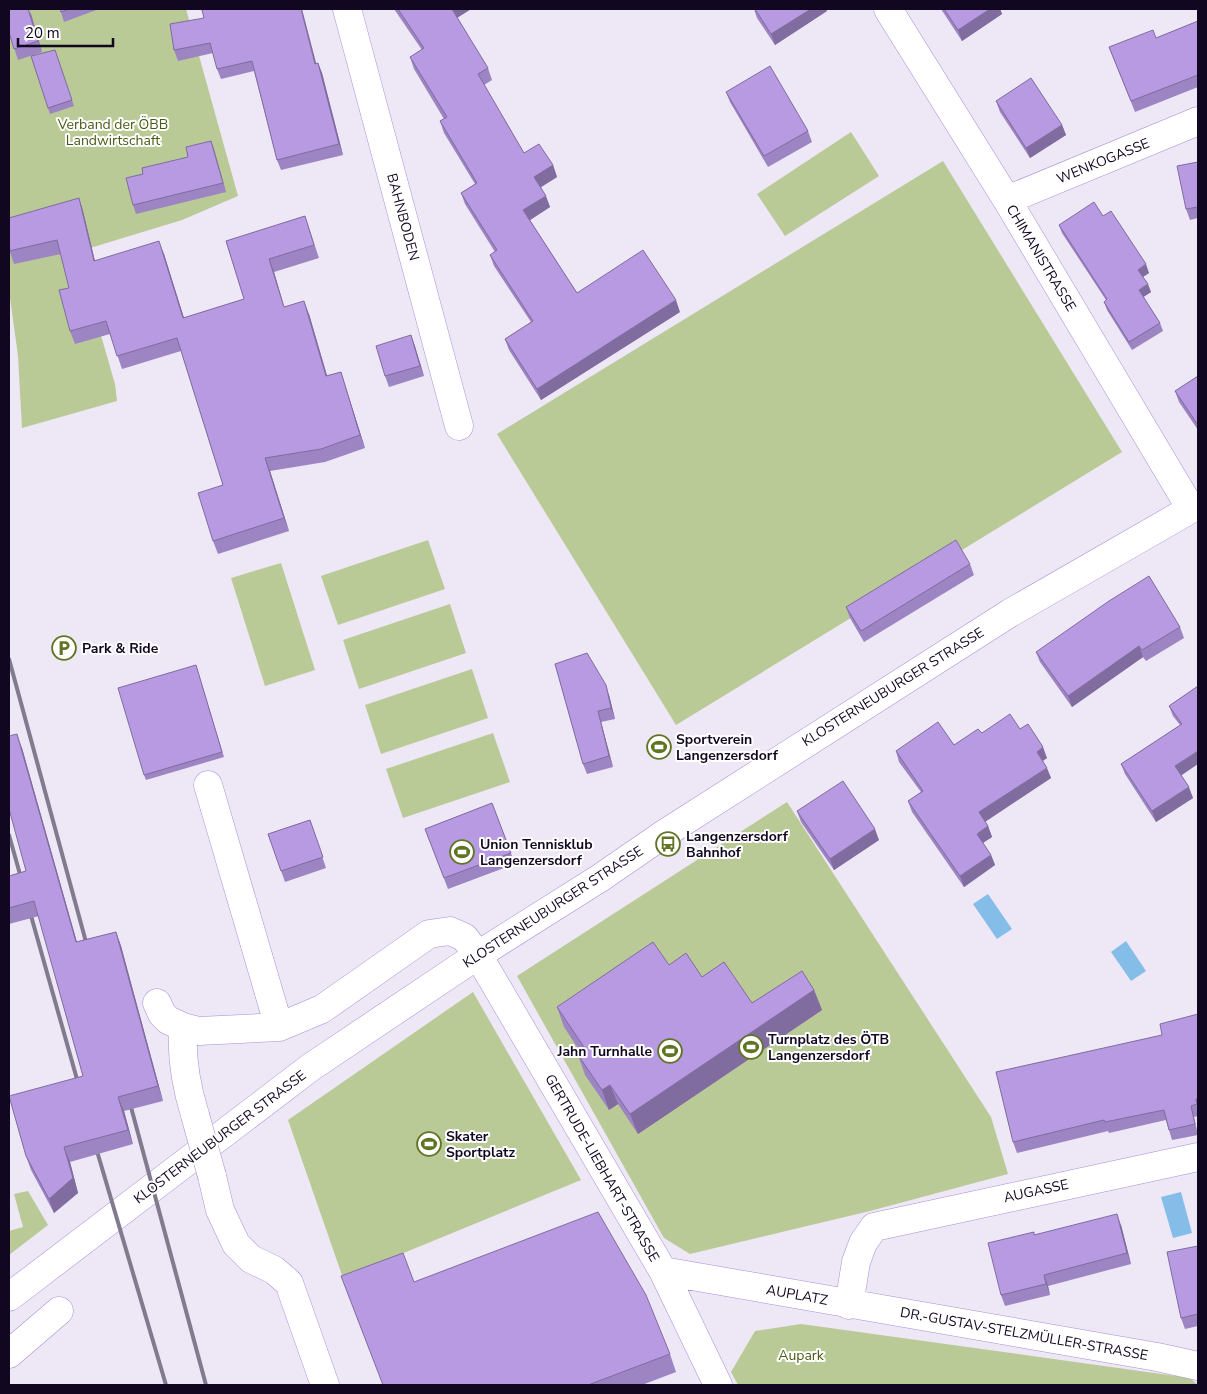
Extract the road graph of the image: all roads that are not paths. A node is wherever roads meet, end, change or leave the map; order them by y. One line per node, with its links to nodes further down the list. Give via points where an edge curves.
1 (347, 9): 5 (street, BAHNBODEN)
2 (888, 9): 4 (street, CHIMANISTRASSE)
3 (1198, 121): 4 (street, WENKOGASSE)
4 (1007, 200): 6 (street, CHIMANISTRASSE)
5 (459, 426)
6 (1195, 507): 8 (street, KLOSTERNEUBURGER STRASSE, via 1010,613)
7 (208, 785): 11 (street)
8 (478, 955): 11 (street, GERTRUDE-LIEBHART-STRASSE, via 464,937 450,931 429,934 322,1009); 13 (street, GERTRUDE-LIEBHART-STRASSE); 14 (street, KLOSTERNEUBURGER STRASSE, via 311,1067)
9 (157, 1004): 10 (street, via 168,1020)
10 (183, 1027): 11 (street, GERTRUDE-LIEBHART-STRASSE, via 199,1031); 19 (street, bridge, via 183,1066 220,1210 236,1244 251,1259 274,1270 289,1283)
11 (279, 1027)
12 (1198, 1157): 15 (street, AUGASSE, via 874,1226 856,1262)
13 (663, 1272): 15 (street, AUPLATZ); 20 (street, GERTRUDE-LIEBHART-STRASSE)
14 (9, 1297)
15 (848, 1304): 18 (street, DR.-GUSTAV-STELZMÜLLER-STRASSE)
16 (59, 1311): 17 (street)
17 (9, 1354)
18 (1198, 1366)
19 (325, 1385)
20 (718, 1385)

